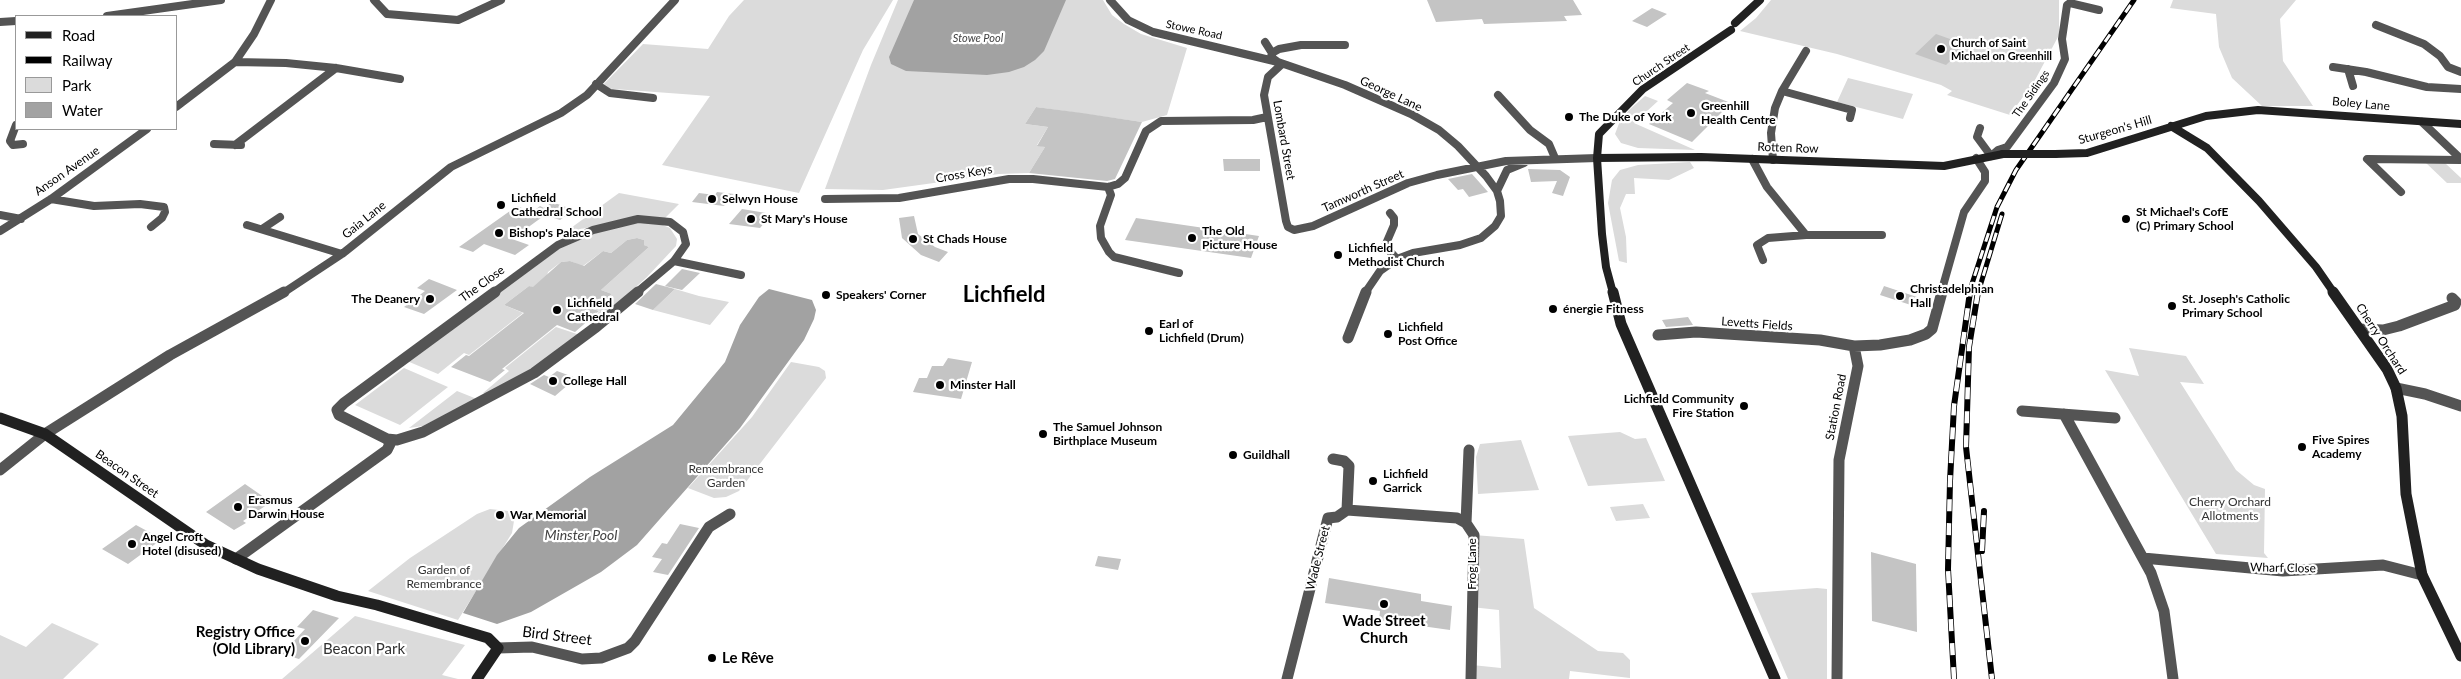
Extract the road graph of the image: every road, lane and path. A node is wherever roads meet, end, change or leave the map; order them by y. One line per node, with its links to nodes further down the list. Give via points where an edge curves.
1 (221, 0): 10 (street)
2 (271, 0): 18 (street)
3 (374, 0): 4 (street, via 382,11 399,16 458,20)
4 (501, 0)
5 (675, 0): 25 (street, Gaia Lane)
6 (1110, 0): 19 (street, Stowe Road, via 1128,20 1153,32)
7 (1760, 0): 47 (street, Church Street, via 1707,48 1643,89 1624,106 1600,134)
8 (2066, 2): 9 (street, The Sidings); 45 (street, The Sidings, via 2062,39 2065,59 2054,83 2007,147)
9 (2099, 10)
10 (126, 15)
11 (15, 21): 12 (street)
12 (0, 22)
13 (2376, 25): 23 (street, via 2424,44 2448,67)
14 (1265, 42): 17 (street)
15 (1345, 45): 17 (street, via 1301,45)
16 (1806, 51): 28 (street)
17 (1272, 53): 19 (street, via 1271,57)
18 (235, 62): 21 (street); 31 (street)
19 (1280, 63): 33 (street, Lombard Street, via 1265,86); 53 (street, George Lane, via 1345,84 1411,114 1439,130)
20 (2333, 67): 22 (street)
21 (336, 68): 24 (street); 43 (street)
22 (2348, 70): 26 (street); 27 (street, via 2427,87)
23 (2461, 72)
24 (400, 79)
25 (596, 84): 30 (street, via 610,93); 70 (street, Gaia Lane, via 561,114 451,167)
26 (2353, 86)
27 (2461, 90)
28 (1782, 91): 34 (street, via 1852,110); 51 (street, via 1771,133)
29 (1498, 95): 46 (street, via 1530,130 1548,144)
30 (653, 98)
31 (178, 105)
32 (2258, 110): 35 (street, Boley Lane); 37 (street, Sturgeon's Hill, via 2206,116)
33 (1267, 117): 54 (street, via 1253,120 1161,120 1146,132 1125,178); 65 (street, Lombard Street)
34 (1850, 118)
35 (2422, 122): 36 (street, Boley Lane); 52 (street)
36 (2461, 124)
37 (2172, 126): 45 (street, Sturgeon's Hill, bridge, via 2087,152); 77 (street, Cherry Orchard, via 2207,148 2259,201 2316,267)
38 (15, 128): 41 (street, via 10,141 13,145)
39 (1980, 128): 45 (street, via 1977,136)
40 (146, 130): 57 (street, Anson Avenue)
41 (23, 144)
42 (214, 144): 43 (street)
43 (235, 145): 44 (street)
44 (244, 146)
45 (1991, 156): 48 (street, Sturgeon's Hill)
46 (1555, 158): 47 (street, Tamworth Street); 49 (street, Tamworth Street)
47 (1597, 158): 50 (street, Rotten Row); 103 (street, Church Street, via 1606,267 1621,324)
48 (1976, 158): 51 (street, Rotten Row, via 1944,166); 80 (street, via 1985,172 1985,181 1964,212 1932,329 1910,340)
49 (1537, 159): 53 (street, Tamworth Street); 55 (street, via 1507,170)
50 (1752, 159): 51 (street, Rotten Row); 68 (street, via 1767,187)
51 (1773, 160)
52 (2461, 160): 56 (street, via 2367,159)
53 (1478, 166): 55 (street, George Lane); 65 (street, Tamworth Street, via 1408,183 1313,226 1294,230)
54 (1108, 187): 58 (street, Cross Keys, via 1009,179 899,198); 74 (street, via 1111,195 1100,226 1100,236 1109,252 1114,257)
55 (1497, 191): 71 (street, via 1502,212 1494,226 1473,242)
56 (2401, 192)
57 (50, 198): 62 (street, Anson Avenue); 64 (street, via 94,206 140,204 164,207 166,212)
58 (825, 199)
59 (1390, 213): 71 (street, via 1394,224 1384,242)
60 (0, 215): 62 (street)
61 (280, 217): 66 (street)
62 (21, 219): 67 (street, Anson Avenue)
63 (247, 225): 66 (street)
64 (151, 227)
65 (1288, 227)
66 (262, 230): 70 (street)
67 (0, 231)
68 (1806, 235): 69 (street); 72 (street, via 1768,238 1757,244)
69 (1882, 235)
70 (342, 254): 87 (street, Gaia Lane, via 268,302 170,355)
71 (1398, 259): 79 (street, via 1374,278 1367,289)
72 (1763, 260)
73 (674, 261): 75 (street); 88 (street, The Close, via 596,327 534,373 423,432); 88 (street, The Close, via 686,244 683,232 670,222 638,219 593,230 558,245 337,410 339,415)
74 (1179, 273)
75 (740, 275)
76 (2452, 298): 77 (street, via 2455,305 2399,326 2383,330)
77 (2359, 329): 81 (street, Cherry Orchard)
78 (1658, 335): 80 (street, Levetts Fields, via 1715,334 1820,340)
79 (1348, 338)
80 (1854, 346): 104 (street, Station Road, via 1858,366 1839,460)
81 (2396, 388): 82 (street); 97 (street, Cherry Orchard, via 2402,416 2406,494)
82 (2461, 406)
83 (2022, 412): 84 (street)
84 (2064, 414): 86 (street); 95 (street)
85 (0, 418): 87 (street, Beacon Street)
86 (2115, 418)
87 (45, 434): 91 (street, Gaia Lane); 96 (street, Beacon Street, via 206,545)
88 (387, 440): 96 (street, via 390,444 387,450)
89 (1469, 450): 94 (street, Frog Lane)
90 (1333, 459): 92 (street, via 1344,461 1349,466)
91 (0, 470)
92 (1346, 510): 94 (street, via 1457,518); 101 (street, Wade Street, via 1337,517 1328,518)
93 (730, 514): 98 (street, Bird Street, via 709,527 628,648 600,658 582,659 532,647)
94 (1466, 523): 102 (street, Frog Lane, via 1474,535)
95 (2143, 558): 97 (street, Wharf Close, via 2283,571 2383,566); 105 (street, via 2164,611)
96 (236, 559): 98 (street, via 337,596 488,638)
97 (2422, 575): 99 (street, Cherry Orchard)
98 (498, 648): 100 (street)
99 (2461, 656)
100 (477, 679)
101 (1287, 679)
102 (1470, 679)
103 (1774, 679)
104 (1837, 679)
105 (2173, 679)

